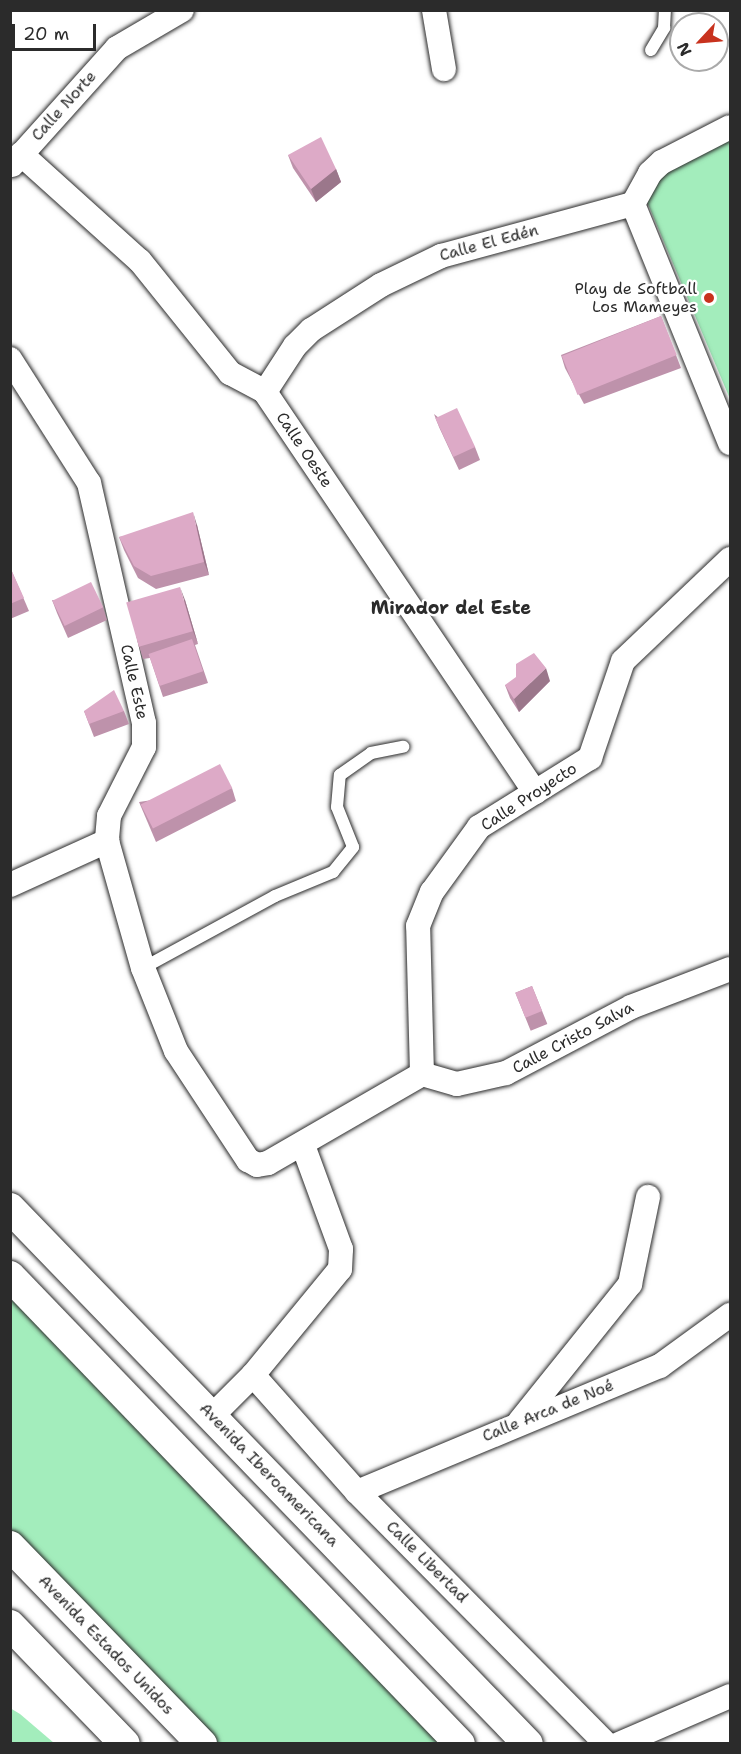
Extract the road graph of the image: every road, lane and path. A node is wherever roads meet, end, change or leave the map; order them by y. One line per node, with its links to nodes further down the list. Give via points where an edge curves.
1 (182, 10): 7 (street, Calle Norte, via 117,48)
2 (434, 10): 5 (street)
3 (665, 10): 4 (lane, via 664,28)
4 (651, 50)
5 (444, 69)
6 (730, 127): 8 (street, via 656,167)
7 (16, 160): 10 (street, Calle Oeste, via 140,261 230,373)
8 (633, 204): 10 (street, Calle El Edén, via 441,256 381,285 311,330 295,346); 11 (street)
9 (10, 359): 15 (street, Calle Este, via 89,483 144,723 144,747 109,816)
10 (265, 392): 14 (street, Calle Oeste)
11 (730, 442)
12 (730, 559): 14 (street, Calle Proyecto, via 623,661 590,758)
13 (403, 747): 17 (lane, via 371,753 340,775 337,807 353,848 333,872 275,896)
14 (536, 792): 19 (street, Calle Proyecto, via 479,827 436,886 422,913 418,926)
15 (107, 841): 16 (street); 17 (street, Calle Este)
16 (10, 885)
17 (143, 968): 20 (street, Calle Este, via 176,1051 245,1157 257,1165 268,1163)
18 (730, 969): 19 (street, Calle Cristo Salva, via 648,999 506,1073 457,1084)
19 (422, 1074): 20 (street)
20 (303, 1145): 25 (street, via 341,1249 340,1269)
21 (648, 1197): 27 (street, via 630,1284)
22 (10, 1208): 26 (street, Avenida Iberoamericana)
23 (10, 1276): 34 (street)
24 (730, 1316): 27 (street, Calle Arca de Noé, via 664,1363)
25 (254, 1375): 26 (street); 28 (street, Calle Libertad)
26 (212, 1416): 35 (street, Avenida Iberoamericana)
27 (519, 1423): 28 (street, Calle Arca de Noé)
28 (357, 1492): 36 (street, Calle Libertad)
29 (10, 1546): 33 (street, Avenida Estados Unidos)
30 (10, 1625): 32 (street)
31 (730, 1696): 37 (street)
32 (125, 1743)
33 (202, 1743)
34 (460, 1743)
35 (528, 1743)
36 (606, 1743)
37 (619, 1743)

